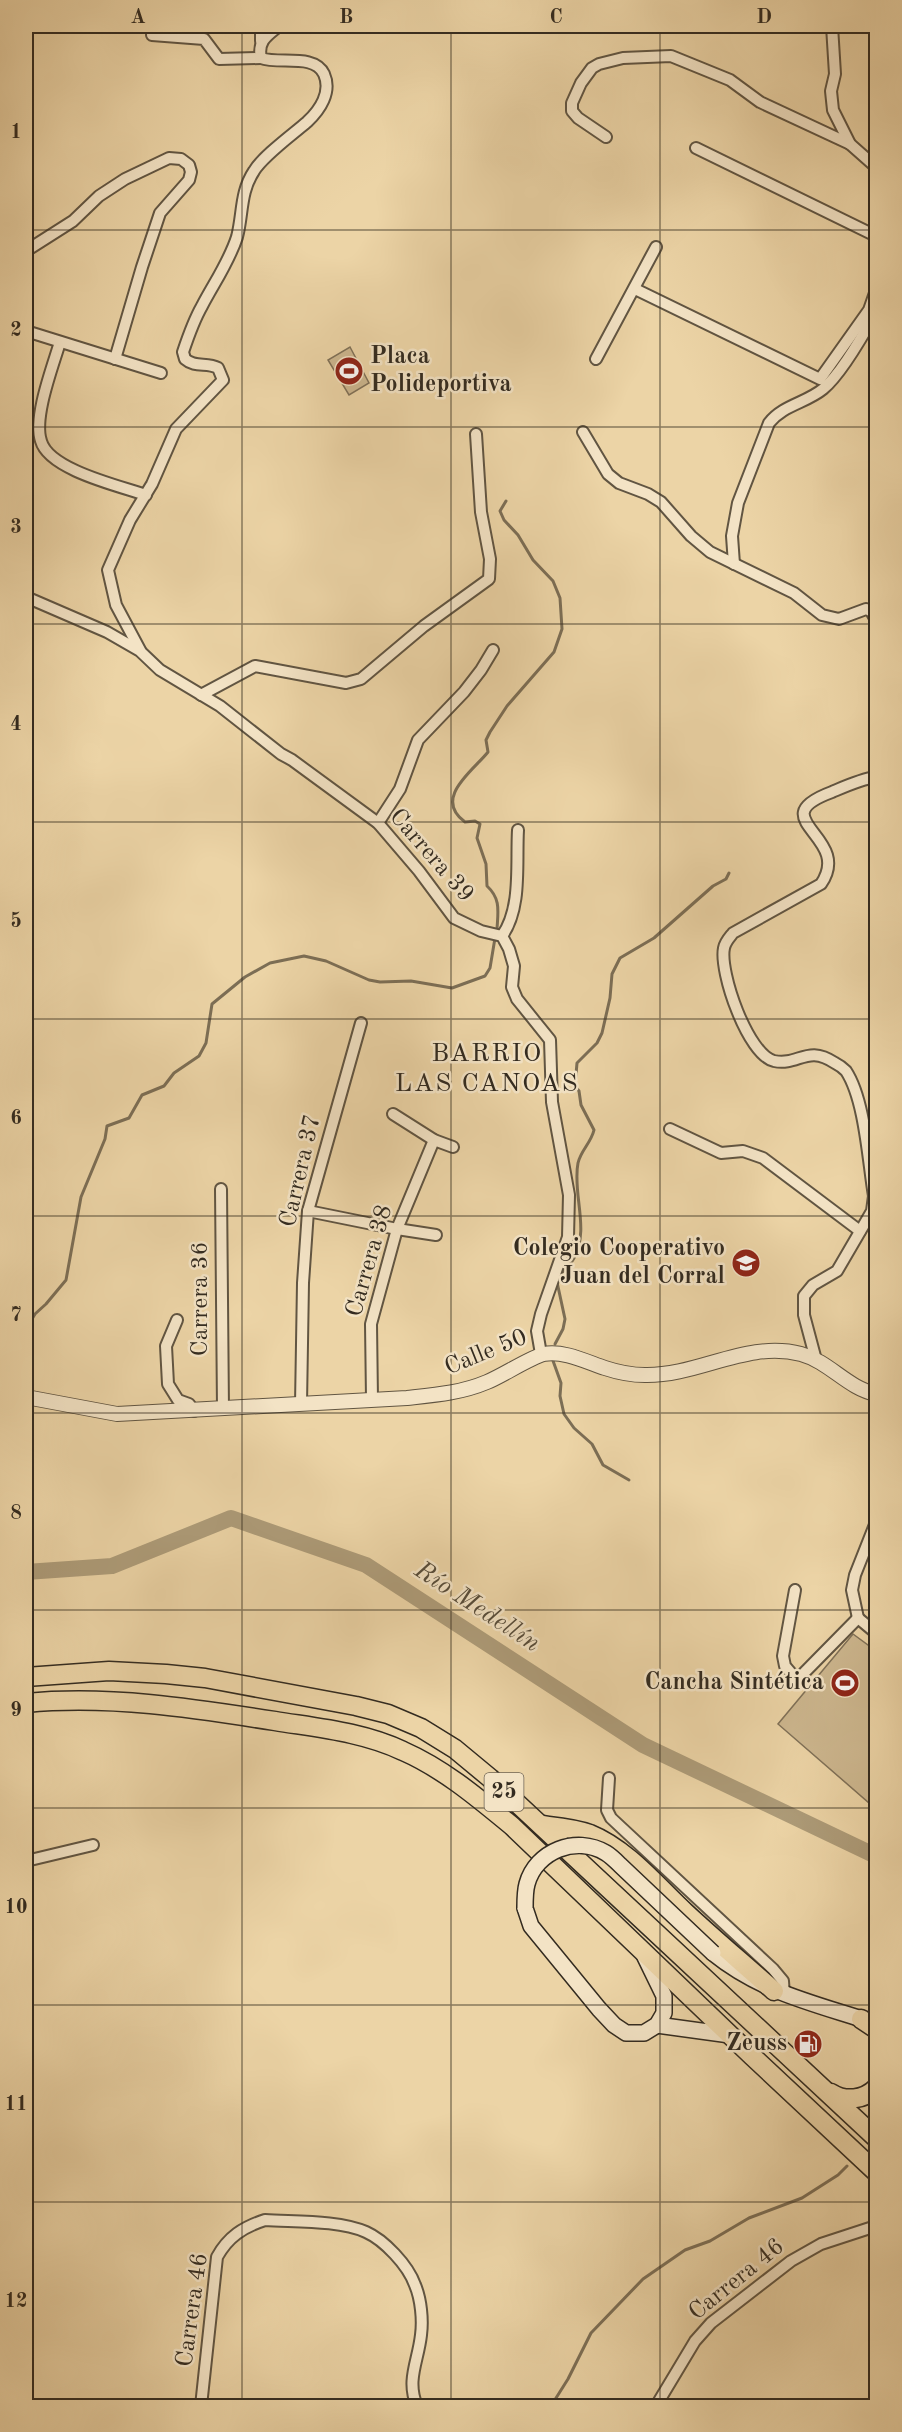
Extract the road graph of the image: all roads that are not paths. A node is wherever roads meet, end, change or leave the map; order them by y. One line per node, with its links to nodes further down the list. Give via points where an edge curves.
1 (261, 26): 5 (street)
2 (279, 26): 5 (street)
3 (832, 26): 8 (street, via 833,110)
4 (152, 34): 6 (street, via 204,39 219,58)
5 (261, 41): 6 (street)
6 (261, 58): 25 (street, via 317,66 323,73 327,92 312,118 256,168 246,184 237,236 183,352 188,362 218,368 222,380 176,429)
7 (606, 137): 8 (street, via 573,111 572,103 581,82 592,68 623,58 671,56 730,80 760,102)
8 (850, 144): 10 (street)
9 (696, 148): 11 (street)
10 (876, 167)
11 (876, 236)
12 (656, 247): 14 (street)
13 (29, 249): 19 (street, via 73,221 99,196 125,179 169,158 181,159 189,165 189,180 160,213)
14 (635, 289): 20 (street); 22 (street)
15 (876, 290): 22 (street, via 869,309)
16 (876, 312): 22 (street)
17 (26, 331): 18 (street)
18 (60, 342): 19 (street); 25 (street, via 43,399 40,441 50,456 66,467)
19 (115, 359): 21 (street)
20 (596, 359)
21 (161, 373)
22 (825, 381): 26 (street, via 813,396 781,411 769,423 738,503 732,536)
23 (583, 432): 26 (street, via 608,474 661,502 710,552)
24 (476, 434): 31 (street, via 489,579 423,626 361,679 346,683 255,666)
25 (146, 495): 30 (street, via 108,570 116,605)
26 (735, 564): 28 (street, via 794,593 822,615 839,619 866,609)
27 (26, 597): 30 (street, Carrera 39, via 107,632)
28 (876, 620)
29 (492, 650): 33 (street, via 464,692 418,741 400,789)
30 (140, 651): 31 (street, Carrera 39, via 160,670)
31 (201, 695): 33 (street, Carrera 39)
32 (876, 777): 44 (street, via 816,797 807,804 804,820 828,853 827,875 821,884 733,933 726,940 723,961 735,1004 761,1052 774,1061 824,1056 844,1069 857,1093 874,1196 872,1211)
33 (378, 824): 35 (street, Carrera 39, via 454,918)
34 (518, 830): 35 (street, via 513,918)
35 (502, 936): 47 (street, via 514,966 512,987 517,999 549,1040 552,1102 568,1195 568,1238 537,1331)
36 (361, 1023): 42 (street, Carrera 37)
37 (393, 1114): 39 (street)
38 (670, 1129): 44 (street, via 721,1153 743,1151 763,1158)
39 (434, 1140): 40 (street); 43 (street, Carrera 38)
40 (453, 1147)
41 (221, 1189): 53 (street, Carrera 36)
42 (308, 1211): 43 (street); 52 (street, Carrera 37)
43 (397, 1229): 45 (street); 51 (street, Carrera 38, via 371,1324)
44 (860, 1231): 48 (street, via 837,1271 813,1285 804,1296 804,1315)
45 (436, 1235)
46 (177, 1320): 54 (street, via 166,1346 168,1384 178,1400)
47 (541, 1354): 48 (street, Calle 50, via 554,1353 608,1370 643,1375 682,1371 764,1351 783,1351); 51 (street, Calle 50, via 485,1383 452,1394)
48 (816, 1360): 49 (street, Calle 50, via 859,1389)
49 (876, 1394)
50 (26, 1396): 54 (street, Calle 50, via 117,1414)
51 (372, 1399): 52 (street, Calle 50)
52 (301, 1404): 53 (street, Calle 50)
53 (223, 1409): 54 (street, Calle 50)
54 (194, 1411)
55 (876, 1522): 57 (street, via 852,1590)
56 (795, 1590): 57 (street, via 783,1656 785,1666 797,1680)
57 (858, 1618): 58 (street)
58 (876, 1634)
59 (26, 1677): 62 (highway, 25, via 109,1671 166,1674 388,1714 455,1749)
60 (26, 1703): 65 (highway, 25, via 100,1700 210,1711 355,1734 404,1751 444,1773 512,1826)
61 (609, 1778): 66 (street, via 607,1810 611,1818 773,1969 783,1981)
62 (541, 1825): 66 (highway, via 569,1828 607,1843); 71 (highway, 25)
63 (93, 1845): 64 (street)
64 (26, 1861)
65 (641, 1949): 68 (main road, via 664,1996 664,2013); 69 (highway, 25)
66 (779, 1993): 67 (main road); 68 (main road, bridge, via 741,1974 713,1953 606,1853 592,1847 567,1846 555,1850 540,1861 526,1886 525,1908 531,1926 614,2025 636,2035)
67 (871, 2024)
68 (657, 2025): 69 (main road)
69 (730, 2036): 73 (highway, 25)
70 (876, 2088): 71 (highway, via 848,2099)
71 (825, 2090): 72 (highway, 25)
72 (876, 2138)
73 (876, 2172)
74 (876, 2226): 77 (street, Carrera 46, via 821,2244 790,2262 711,2323 695,2341)
75 (201, 2406): 76 (street, Carrera 46, via 217,2257 228,2239 265,2220 347,2226 366,2232 404,2266 415,2284 420,2307 422,2333 411,2392)
76 (417, 2406)
77 (656, 2406)

